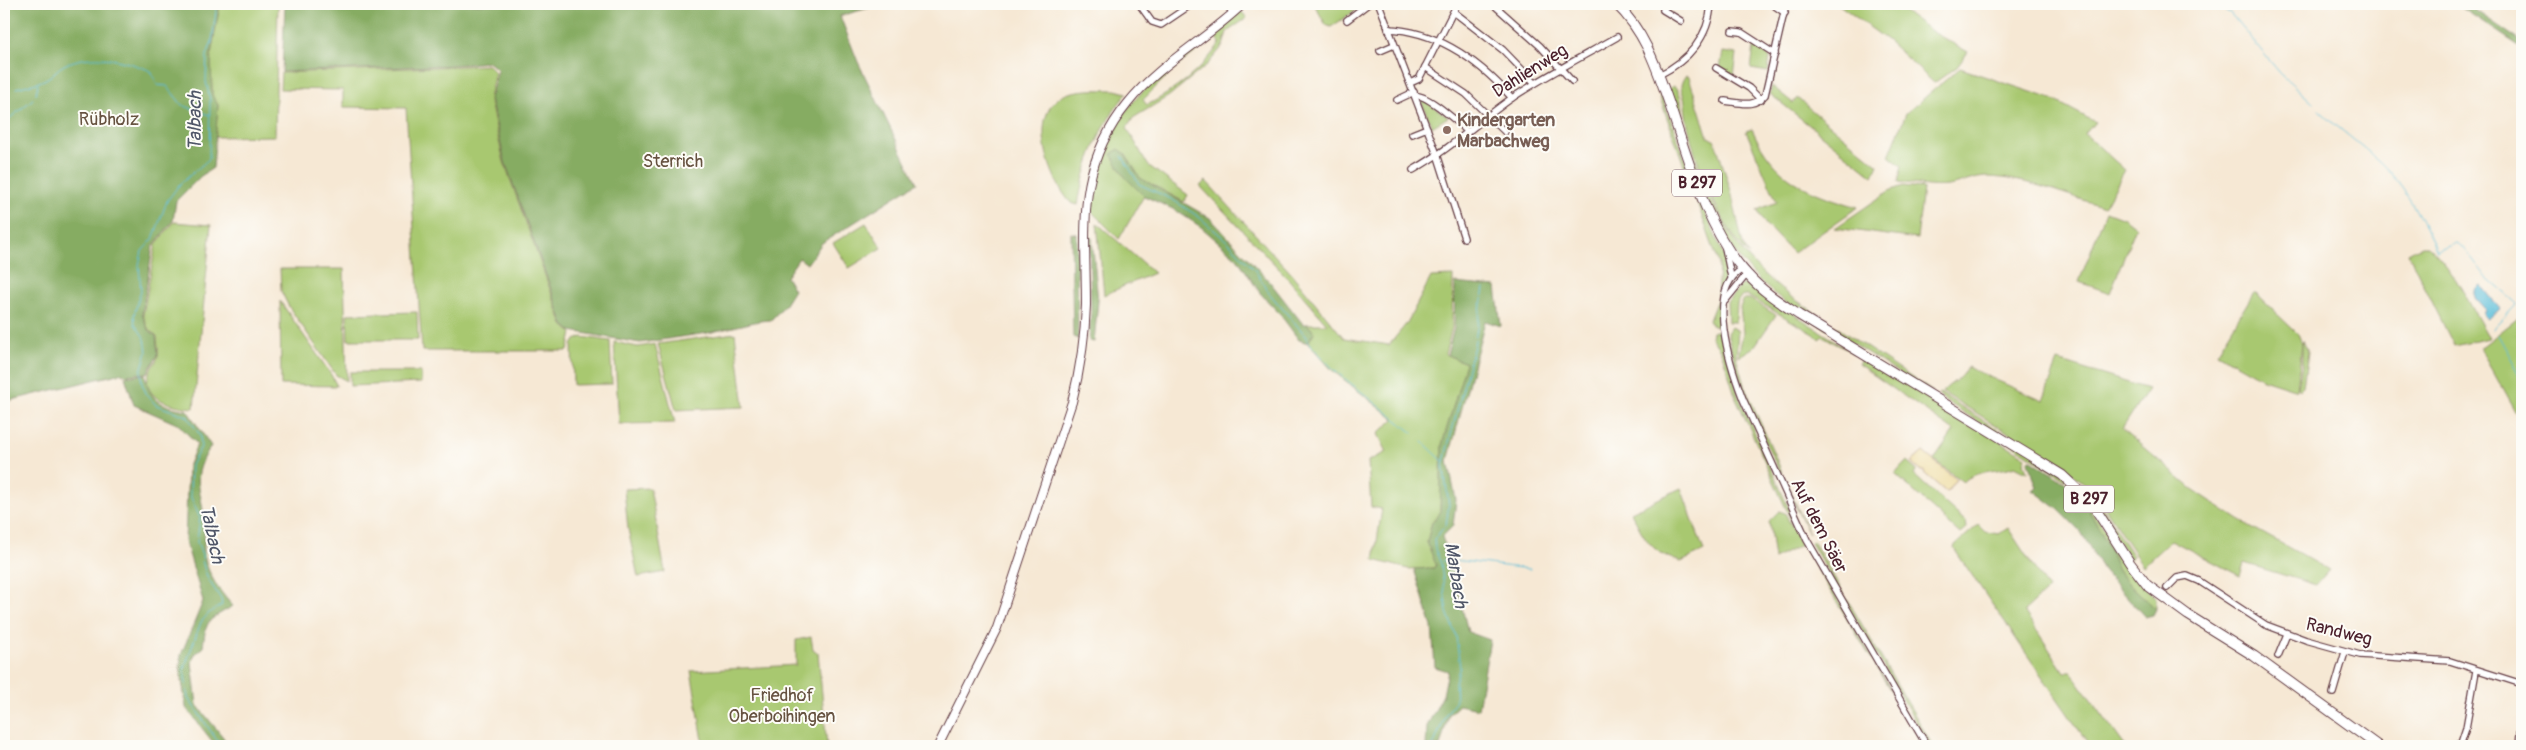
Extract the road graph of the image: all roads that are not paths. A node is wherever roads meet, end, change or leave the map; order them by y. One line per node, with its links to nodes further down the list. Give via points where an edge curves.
1 (1139, 4): 2 (street, via 1152,22 1161,25)
2 (1192, 4)
3 (1226, 4): 15 (street)
4 (1242, 4): 15 (street)
5 (1368, 4): 17 (street)
6 (1379, 4): 19 (street)
7 (1457, 4): 14 (street)
8 (1493, 4): 28 (street, via 1540,46)
9 (1616, 4): 29 (main road, B 297, via 1643,36)
10 (1666, 4): 18 (street, via 1663,10)
11 (1711, 4): 29 (street, via 1707,26 1694,48 1679,64)
12 (1772, 4): 16 (street)
13 (1786, 4): 16 (street)
14 (1454, 12): 22 (street); 31 (street, via 1503,50)
15 (1233, 13): 58 (street, via 1153,76 1132,98 1100,148 1091,174 1084,223 1085,326 1072,402 997,628)
16 (1785, 13): 25 (street)
17 (1347, 20)
18 (1681, 20)
19 (1388, 29): 22 (street, via 1409,30); 23 (street)
20 (1732, 31): 25 (street, via 1740,32)
21 (1617, 37): 28 (street, Dahlienweg)
22 (1440, 40): 26 (street); 34 (street, via 1485,72)
23 (1394, 45): 24 (street); 32 (street)
24 (1380, 51)
25 (1775, 54): 36 (street, via 1768,90)
26 (1426, 67): 32 (street, via 1417,81); 38 (street, via 1454,85)
27 (1716, 68): 36 (street, via 1749,88)
28 (1560, 69): 30 (street); 31 (street, Dahlienweg)
29 (1659, 74): 46 (main road, B 297, via 1711,218)
30 (1572, 81)
31 (1535, 83): 34 (street, Dahlienweg)
32 (1410, 84): 33 (street)
33 (1414, 94): 35 (street); 39 (street); 40 (street, via 1438,106)
34 (1512, 98): 38 (street, Dahlienweg)
35 (1397, 100)
36 (1761, 100): 37 (street, via 1750,105)
37 (1725, 101)
38 (1488, 115): 40 (street, Dahlienweg); 41 (street)
39 (1427, 128): 42 (street); 43 (street)
40 (1468, 132): 43 (street, Dahlienweg)
41 (1504, 132)
42 (1412, 134)
43 (1438, 156): 44 (street, Dahlienweg); 45 (street)
44 (1413, 170)
45 (1464, 238)
46 (1723, 242): 47 (main road, B 297); 48 (street, Auf dem Säer)
47 (1745, 272): 48 (street); 49 (street); 60 (main road, B 297, via 1770,296 1799,315 2062,475 2091,502 2147,585 2254,656)
48 (1731, 277): 49 (street, Auf dem Säer, via 1724,293)
49 (1724, 303): 59 (street, Auf dem Säer, via 1724,327 1735,378 1761,442 1807,540)
50 (2167, 588): 51 (street, Randweg, via 2181,576 2193,578 2246,614)
51 (2287, 634): 52 (street, Randweg); 53 (street)
52 (2346, 652): 54 (street, Randweg, via 2450,661); 56 (street)
53 (2278, 656)
54 (2476, 670): 55 (street, Randweg); 61 (street)
55 (2522, 684)
56 (2333, 693)
57 (2522, 711): 62 (street)
58 (938, 746)
59 (1927, 746)
60 (2378, 746)
61 (2460, 746)
62 (2519, 746)

